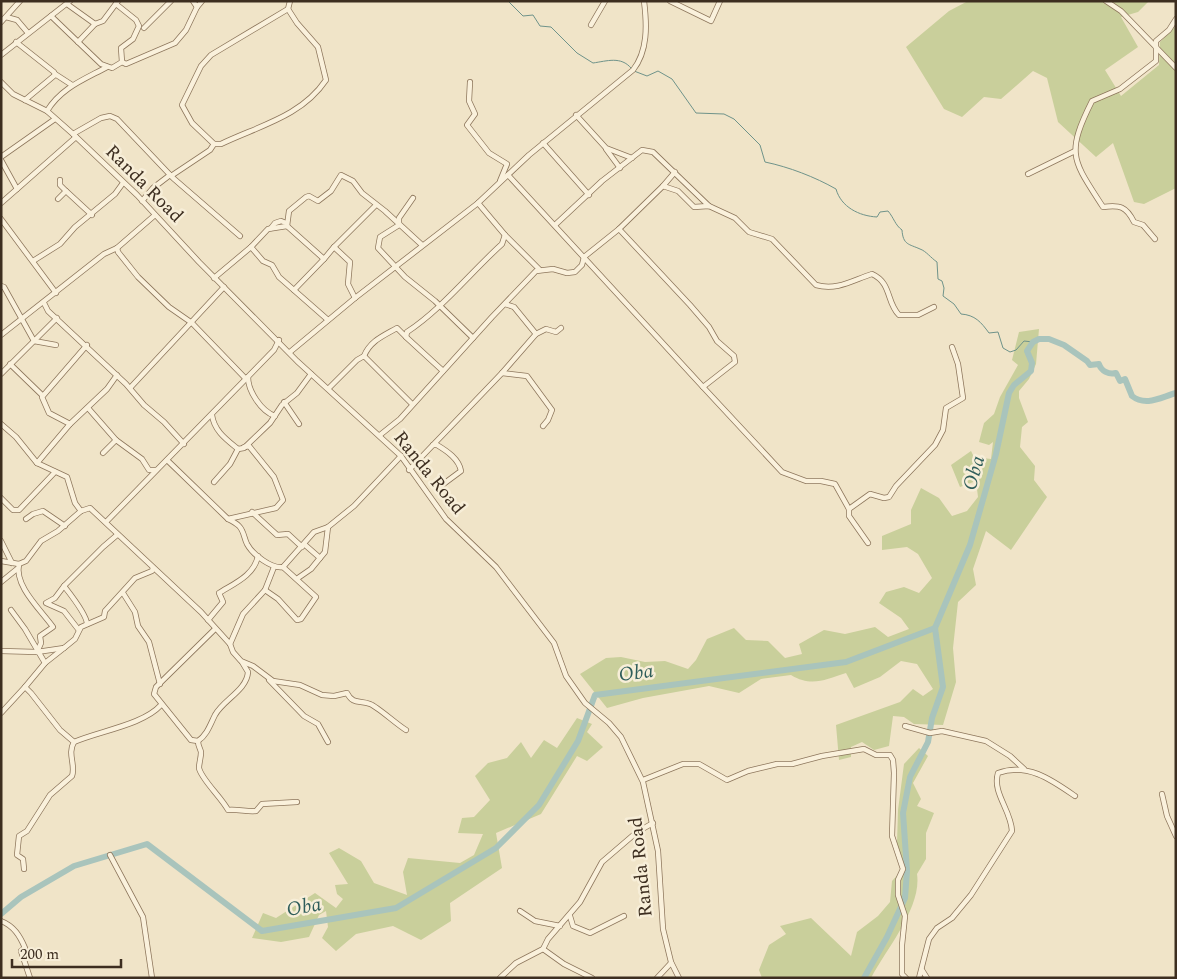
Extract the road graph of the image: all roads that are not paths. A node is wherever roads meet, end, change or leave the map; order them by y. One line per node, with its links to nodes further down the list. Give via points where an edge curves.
1 (20, 1): 16 (street)
2 (171, 1): 21 (street)
3 (193, 1): 13 (street)
4 (202, 1): 13 (street)
5 (290, 1): 14 (street)
6 (605, 1): 20 (street)
7 (644, 1): 36 (street, via 648,29 640,62)
8 (670, 1): 9 (street, via 710,21)
9 (720, 1)
10 (1106, 1): 25 (street)
11 (68, 3): 15 (street); 19 (street)
12 (117, 3): 19 (street, via 103,21); 27 (street, via 139,26 133,38 121,48)
13 (197, 7): 27 (street, via 186,30 175,43 126,64)
14 (288, 9): 40 (street, via 211,55 201,66 182,105 192,123); 40 (street, via 318,47 326,80 307,101 270,125)
15 (51, 16): 22 (street); 24 (street)
16 (6, 17): 18 (street); 22 (street, via 17,20)
17 (1176, 19): 25 (street, via 1156,41)
18 (1, 22)
19 (94, 24): 24 (street)
20 (591, 25)
21 (144, 28)
22 (28, 33): 23 (street)
23 (16, 42): 26 (street); 30 (street)
24 (78, 42): 28 (street)
25 (1156, 48): 29 (street); 42 (street, via 1156,61 1120,89 1092,101 1075,136)
26 (1, 55)
27 (122, 62): 28 (street, via 116,67)
28 (107, 67): 33 (street)
29 (1176, 68)
30 (55, 74): 33 (street); 34 (street)
31 (1, 82): 34 (street, Randa Road)
32 (470, 82): 52 (street, via 469,101 475,114 467,125 489,153 507,164)
33 (72, 85): 35 (street, via 53,101)
34 (25, 100): 35 (street, Randa Road)
35 (46, 112): 37 (street, Randa Road)
36 (576, 115): 39 (street); 41 (street)
37 (55, 119): 38 (street, Randa Road); 43 (street)
38 (75, 136): 49 (street, via 101,118 110,116 118,120); 51 (street, Randa Road); 54 (street)
39 (543, 143): 47 (street); 56 (street)
40 (214, 144): 49 (street, via 210,150)
41 (606, 148): 44 (street); 45 (street)
42 (1075, 152): 48 (street); 75 (street, via 1082,176 1104,207 1120,205 1126,208 1134,222 1143,225)
43 (2, 156): 54 (street)
44 (632, 158): 45 (street); 46 (street, via 639,151 653,152)
45 (620, 168): 56 (street)
46 (675, 172): 53 (street); 63 (street)
47 (508, 174): 52 (street); 69 (street)
48 (1028, 174)
49 (171, 175): 59 (street); 74 (street)
50 (60, 180): 55 (street)
51 (123, 183): 59 (street, Randa Road); 65 (street)
52 (500, 183): 61 (street)
53 (663, 186): 63 (street, via 678,191 694,207); 72 (street)
54 (18, 189): 60 (street)
55 (66, 191): 58 (street); 65 (street)
56 (588, 194): 69 (street)
57 (413, 198): 68 (street)
58 (58, 199)
59 (142, 201): 64 (street, Randa Road)
60 (1, 203)
61 (478, 203): 73 (street); 76 (street)
62 (376, 205): 67 (street, via 354,181 341,175 325,198 316,201 309,196 291,209); 68 (street); 79 (street)
63 (709, 206): 94 (street, via 735,218 749,232 772,239 816,285 825,288 844,286 872,274 883,281 894,310 899,314 918,315)
64 (154, 215): 78 (street); 85 (street, Randa Road)
65 (92, 216): 82 (street, via 75,227 60,244)
66 (1, 219): 70 (street)
67 (287, 224): 77 (street, via 272,228); 81 (street)
68 (398, 224): 76 (street); 83 (street, via 381,235 378,248)
69 (555, 225): 80 (street)
70 (7, 228): 71 (street); 82 (street)
71 (1, 229)
72 (619, 229): 80 (street); 118 (street, via 709,326 717,341 734,356 735,362)
73 (505, 235): 84 (street); 93 (street, via 502,244)
74 (240, 236)
75 (1155, 239)
76 (422, 246): 83 (street)
77 (251, 247): 85 (street); 88 (street)
78 (117, 248): 89 (street, via 104,254); 98 (street, via 138,277 169,307)
79 (334, 248): 81 (street); 90 (street, via 350,262 348,284)
80 (584, 257): 84 (street, via 582,265 571,274 553,269); 118 (street)
81 (324, 259): 88 (street)
82 (33, 261): 89 (street)
83 (395, 266): 90 (street); 93 (street)
84 (540, 270): 92 (street)
85 (214, 278): 87 (street, Randa Road)
86 (1, 286): 96 (street)
87 (224, 288): 98 (street); 104 (street, Randa Road)
88 (294, 290): 97 (street)
89 (56, 293): 91 (street)
90 (355, 298): 97 (street)
91 (44, 302): 95 (street); 96 (street)
92 (505, 304): 100 (street, via 514,307); 103 (street)
93 (440, 306): 102 (street, via 407,332); 103 (street)
94 (934, 307)
95 (57, 318): 105 (street); 107 (street)
96 (21, 320): 101 (street); 105 (street)
97 (328, 320): 109 (street)
98 (192, 323): 117 (street); 119 (street)
99 (561, 328): 100 (street, via 556,332 546,329)
100 (536, 334): 113 (street)
101 (1, 335)
102 (406, 337): 110 (street, via 397,328 372,342); 112 (street)
103 (473, 338): 112 (street)
104 (279, 340): 109 (street, Randa Road); 117 (street, via 274,350)
105 (34, 341): 106 (street); 111 (street)
106 (56, 345)
107 (87, 345): 116 (street); 121 (street)
108 (952, 347): 146 (street, via 963,398 946,408 943,430 934,445 889,497 870,494)
109 (290, 352): 115 (street, Randa Road)
110 (364, 356): 120 (street); 123 (street)
111 (10, 364): 114 (street); 121 (street)
112 (443, 371): 123 (street)
113 (502, 373): 130 (street, via 524,375 530,379 552,410); 134 (street)
114 (1, 374)
115 (311, 374): 120 (street, Randa Road); 122 (street, via 297,393)
116 (117, 375): 119 (street); 124 (street)
117 (247, 378): 125 (street); 126 (street, via 251,392)
118 (703, 387): 146 (street, via 782,472 806,481 835,484)
119 (130, 388): 133 (street)
120 (329, 388): 131 (street, Randa Road)
121 (42, 395): 127 (street, via 49,413)
122 (284, 402): 126 (street); 128 (street)
123 (412, 404): 131 (street)
124 (88, 408): 127 (street); 132 (street)
125 (212, 415): 133 (street); 135 (street, via 216,429)
126 (275, 416): 135 (street)
127 (70, 424): 139 (street)
128 (299, 424)
129 (2, 425): 139 (street)
130 (543, 426)
131 (380, 435): 137 (street, Randa Road)
132 (116, 440): 136 (street); 140 (street, via 142,459 150,470)
133 (184, 444): 138 (street)
134 (432, 446): 141 (street); 144 (street, via 436,444 460,465 461,472)
135 (241, 448): 143 (street); 148 (street, via 249,446 274,477 283,500 276,508)
136 (103, 454)
137 (401, 456): 141 (street, Randa Road); 153 (street, via 354,506)
138 (167, 460): 140 (street); 150 (street)
139 (37, 463): 142 (street)
140 (156, 470): 151 (street)
141 (409, 470): 194 (street, Randa Road, via 446,519 496,567 554,643 566,676 585,703 621,736)
142 (55, 472): 145 (street, via 19,510 13,510); 147 (street, via 67,477)
143 (214, 482)
144 (438, 488)
145 (1, 498)
146 (849, 509): 156 (street, via 850,523)
147 (81, 511): 151 (street, via 90,508); 152 (street)
148 (252, 512): 150 (street); 157 (street, via 277,535 288,534)
149 (26, 519): 152 (street, via 43,511)
150 (228, 519): 159 (street, via 239,526)
151 (106, 522): 154 (street)
152 (66, 526): 163 (street, via 41,540)
153 (328, 527): 157 (street, via 314,532); 160 (street, via 325,552)
154 (117, 535): 166 (street); 169 (street)
155 (1, 541): 158 (street)
156 (868, 543)
157 (303, 546): 160 (street); 165 (street)
158 (3, 551): 162 (street)
159 (258, 556): 164 (street); 173 (street, via 255,566 241,580 219,593 223,602)
160 (320, 558): 167 (street)
161 (1, 561): 162 (street)
162 (12, 563): 163 (street)
163 (19, 566): 168 (street); 180 (street, via 18,575 53,627 40,636 42,643)
164 (274, 567): 165 (street); 170 (street)
165 (284, 567): 167 (street)
166 (153, 568): 171 (street, via 135,578); 173 (street)
167 (298, 578): 170 (street, via 316,598 301,619 297,620)
168 (1, 582)
169 (64, 586): 174 (street, via 86,615); 176 (street, via 55,598 46,603 64,611)
170 (265, 590): 177 (street, via 243,614)
171 (123, 593): 174 (street, via 104,617); 184 (street, via 149,642)
172 (11, 610): 180 (street)
173 (208, 620): 175 (street)
174 (87, 624): 176 (street)
175 (215, 629): 177 (street); 184 (street)
176 (78, 630): 178 (street, via 75,638)
177 (230, 644): 181 (street)
178 (64, 648): 180 (street); 182 (street)
179 (1, 650): 180 (street)
180 (38, 652): 182 (street)
181 (241, 661): 183 (street); 190 (street, via 248,672 246,680 215,715)
182 (45, 663): 185 (street)
183 (269, 679): 189 (street, via 300,685 327,697 348,693 350,699 371,704); 192 (street, via 297,710 318,724)
184 (160, 684): 186 (street, via 154,694)
185 (24, 687): 187 (street); 191 (street)
186 (161, 705): 190 (street, via 191,740); 191 (street, via 155,712)
187 (1, 712)
188 (905, 726): 193 (street, via 986,741)
189 (406, 730)
190 (198, 741): 197 (street, via 202,776 212,790 220,794 228,810 252,812 262,804)
191 (74, 742): 201 (street, via 71,750 72,776 50,795 27,831 19,836 17,855 23,859)
192 (328, 742)
193 (1025, 770): 196 (street, via 1043,775); 209 (street, via 1016,768 998,773 999,795 1009,812 1012,831 970,895 952,918 937,928 929,939)
194 (643, 780): 198 (street, Randa Road); 216 (street, via 683,764 699,764 727,780 776,764 792,764 831,754 864,749 876,755 890,755 894,773 892,836 903,869 898,880 898,895 905,916 902,974)
195 (1162, 794): 199 (street)
196 (1075, 796)
197 (297, 802)
198 (653, 823): 203 (street, via 602,862); 208 (street, Randa Road, via 662,923)
199 (1176, 836)
200 (110, 855): 211 (street, via 143,917)
201 (24, 869)
202 (520, 910): 206 (street, via 535,920)
203 (570, 914): 204 (street, via 573,926 590,933); 206 (street)
204 (624, 916)
205 (1, 921): 210 (street, via 12,926 22,942 25,948 21,952)
206 (560, 926): 207 (street)
207 (543, 949): 212 (street, via 516,963); 213 (street)
208 (671, 963): 214 (street); 215 (street, Randa Road)
209 (922, 970): 217 (street); 218 (street)
210 (30, 978)
211 (152, 978)
212 (500, 978)
213 (592, 978)
214 (657, 978)
215 (679, 978)
216 (906, 978)
217 (919, 978)
218 (927, 978)

